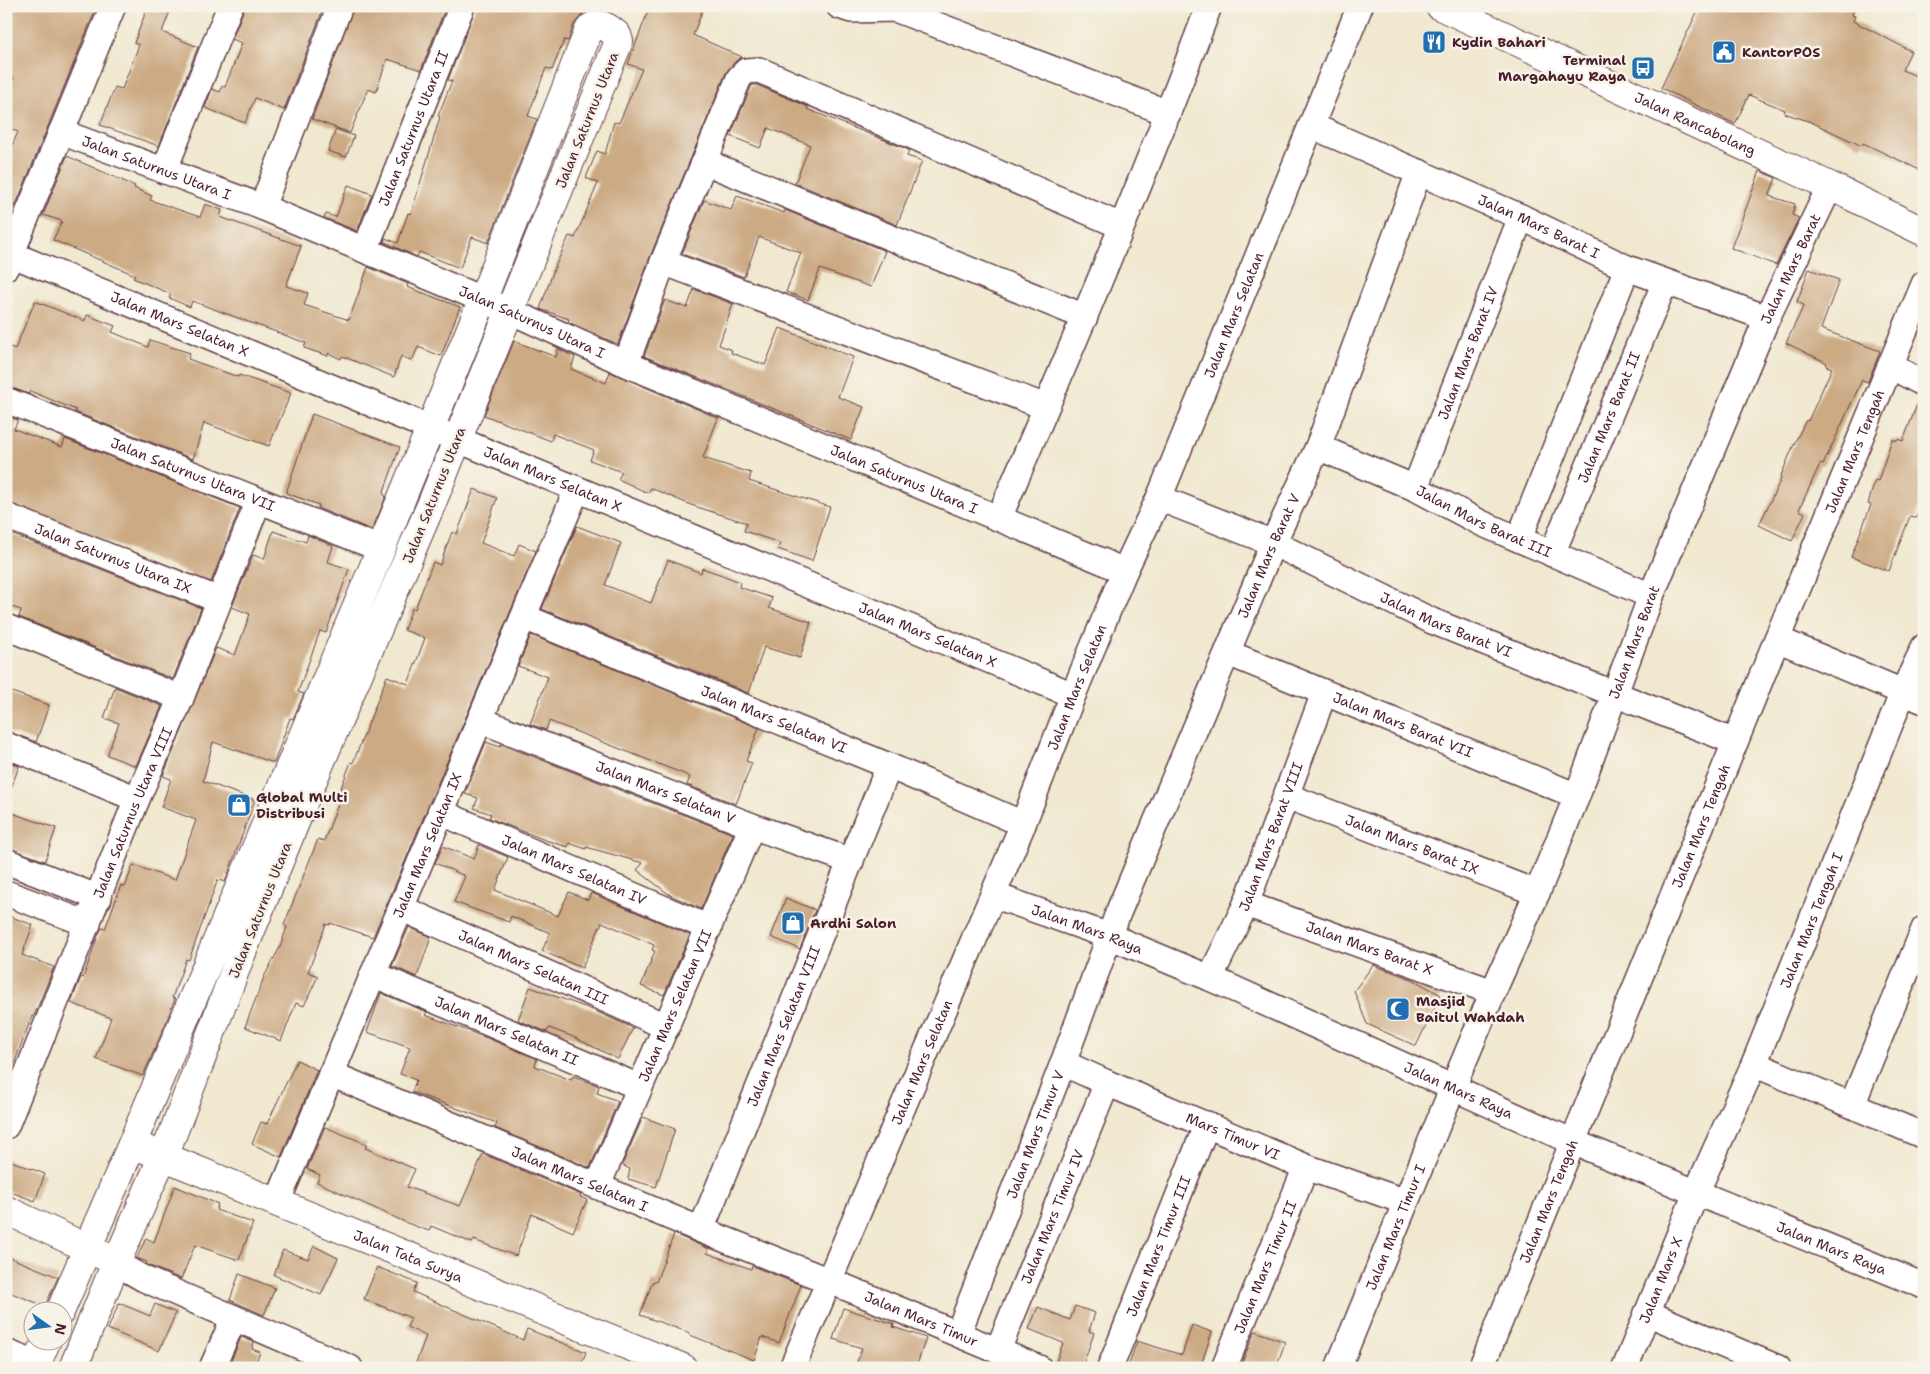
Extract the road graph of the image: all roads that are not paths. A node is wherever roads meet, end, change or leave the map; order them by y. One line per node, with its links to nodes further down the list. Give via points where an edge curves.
1 (113, 6): 11 (street)
2 (230, 6): 13 (street)
3 (340, 6): 16 (street)
4 (462, 6): 20 (street, Jalan Saturnus Utara II)
5 (839, 6): 9 (street, via 852,10 895,9)
6 (1209, 6): 9 (street)
7 (1360, 6): 10 (street, Jalan Mars Selatan)
8 (1440, 6): 15 (street, Jalan Rancabolang)
9 (1168, 113): 18 (street)
10 (1312, 126): 14 (street, Jalan Mars Barat I); 40 (street, Jalan Mars Selatan)
11 (61, 132): 13 (street, Jalan Saturnus Utara I); 21 (street)
12 (704, 162): 18 (street, via 739,78 746,71 759,70); 22 (street); 28 (street)
13 (164, 171): 16 (street, Jalan Saturnus Utara I)
14 (1419, 172): 17 (street, Jalan Mars Barat I); 37 (street, Jalan Mars Barat V)
15 (1826, 193): 19 (street, Jalan Rancabolang); 29 (street, Jalan Mars Barat)
16 (262, 207): 20 (street, Jalan Saturnus Utara I)
17 (1521, 217): 23 (street, Jalan Mars Barat I); 38 (street, Jalan Mars Barat IV)
18 (1121, 226): 28 (street)
19 (1924, 232)
20 (365, 250): 26 (street, Jalan Saturnus Utara I)
21 (8, 258): 35 (street, Jalan Mars Selatan X)
22 (663, 262): 30 (street); 34 (street)
23 (1626, 268): 24 (street, Jalan Mars Barat I); 44 (street)
24 (1665, 282): 29 (street, Jalan Mars Barat I); 47 (street, Jalan Mars Barat II)
25 (1924, 284): 31 (street, Jalan Mars Tengah)
26 (482, 301): 27 (street, Jalan Saturnus Utara I); 27 (street, Jalan Saturnus Utara, via 589,30 598,24 606,26 619,41); 35 (street, Jalan Saturnus Utara)
27 (510, 311): 30 (street, Jalan Saturnus Utara I); 36 (street, Jalan Saturnus Utara)
28 (1085, 317): 34 (street)
29 (1767, 318): 49 (street, Jalan Mars Barat)
30 (626, 364): 43 (street, Jalan Saturnus Utara I)
31 (1890, 366): 32 (street); 53 (street, Jalan Mars Tengah)
32 (1924, 384)
33 (6, 400): 41 (street, Jalan Saturnus Utara VII)
34 (1046, 407): 43 (street)
35 (429, 427): 36 (street, Jalan Mars Selatan X); 46 (street, Jalan Saturnus Utara)
36 (458, 438): 39 (street, Jalan Mars Selatan X); 99 (street, Jalan Saturnus Utara, via 301,808)
37 (1318, 447): 38 (street, Jalan Mars Barat III); 45 (street, Jalan Mars Barat V)
38 (1415, 488): 44 (street, Jalan Mars Barat III)
39 (577, 489): 51 (street, Jalan Mars Selatan IX); 58 (street, Jalan Mars Selatan X)
40 (1160, 498): 45 (street, Jalan Mars Barat VI); 48 (street, Jalan Mars Selatan)
41 (258, 502): 46 (street, Jalan Saturnus Utara VII); 50 (street, Jalan Saturnus Utara VIII)
42 (6, 516): 50 (street, Jalan Saturnus Utara IX)
43 (999, 518): 48 (street, Jalan Saturnus Utara I)
44 (1519, 539): 47 (street, Jalan Mars Barat III)
45 (1273, 543): 55 (street, Jalan Mars Barat V); 57 (street, Jalan Mars Barat VI, via 1432,621)
46 (380, 549): 98 (street, Jalan Saturnus Utara)
47 (1552, 554): 49 (street, Jalan Mars Barat III)
48 (1124, 572): 58 (street, Jalan Mars Selatan)
49 (1651, 596): 57 (street, Jalan Mars Barat)
50 (219, 600): 60 (street, Jalan Saturnus Utara VIII)
51 (524, 617): 61 (street, Jalan Mars Selatan IX); 64 (street, Jalan Mars Selatan VI)
52 (6, 627): 60 (street)
53 (1777, 639): 59 (street); 62 (street, Jalan Mars Tengah)
54 (1924, 646): 59 (street, Jalan Mars Tengah I)
55 (1228, 652): 56 (street, Jalan Mars Barat VII); 82 (street, Jalan Mars Barat V)
56 (1324, 693): 65 (street, Jalan Mars Barat VIII); 66 (street, Jalan Mars Barat VII)
57 (1616, 693): 62 (street, Jalan Mars Barat VI); 66 (street, Jalan Mars Barat)
58 (1073, 695): 69 (street, Jalan Mars Selatan)
59 (1914, 697): 88 (street, Jalan Mars Tengah I)
60 (181, 698): 67 (street, Jalan Saturnus Utara VIII)
61 (480, 720): 68 (street, Jalan Mars Selatan IX); 70 (street, Jalan Mars Selatan V)
62 (1735, 742): 97 (street, Jalan Mars Tengah)
63 (6, 745): 67 (street)
64 (889, 766): 69 (street, Jalan Mars Selatan VI); 72 (street, Jalan Mars Selatan VIII)
65 (1286, 796): 74 (street, Jalan Mars Barat IX); 77 (street, Jalan Mars Barat VIII)
66 (1577, 796): 74 (street, Jalan Mars Barat)
67 (137, 799): 76 (street, Jalan Saturnus Utara VIII)
68 (440, 812): 78 (street, Jalan Mars Selatan IX); 80 (street, Jalan Mars Selatan IV)
69 (1024, 824): 75 (street, Jalan Mars Selatan)
70 (752, 826): 72 (street, Jalan Mars Selatan V); 80 (street, Jalan Mars Selatan VII)
71 (6, 861): 76 (street)
72 (851, 862): 106 (street, Jalan Mars Selatan VIII)
73 (6, 893): 79 (street)
74 (1537, 893): 85 (street, Jalan Mars Barat)
75 (993, 895): 82 (street, Jalan Mars Raya); 109 (street, Jalan Mars Selatan)
76 (99, 898): 79 (street, Jalan Saturnus Utara VIII)
77 (1246, 904): 84 (street, Jalan Mars Barat VIII); 85 (street, Jalan Mars Barat X)
78 (401, 908): 83 (street, Jalan Mars Selatan IX); 86 (street, Jalan Mars Selatan III)
79 (88, 924): 95 (street, Jalan Saturnus Utara VIII)
80 (709, 928): 86 (street, Jalan Mars Selatan VII)
81 (1924, 929): 93 (street)
82 (1109, 936): 84 (street, Jalan Mars Raya); 87 (street, Jalan Mars Timur V)
83 (373, 974): 89 (street, Jalan Mars Selatan IX); 91 (street, Jalan Mars Selatan II)
84 (1210, 978): 92 (street, Jalan Mars Raya)
85 (1493, 992): 92 (street, Jalan Mars Barat)
86 (667, 1027): 91 (street, Jalan Mars Selatan VII)
87 (1064, 1063): 90 (street, Mars Timur VI); 114 (street, Jalan Mars Timur V)
88 (1754, 1064): 93 (street); 102 (street, Jalan Mars Tengah I)
89 (331, 1074): 101 (street, Jalan Mars Selatan I); 103 (street, Jalan Mars Selatan IX)
90 (1107, 1083): 94 (street, Mars Timur VI); 115 (street, Jalan Mars Timur IV)
91 (639, 1087): 101 (street, Jalan Mars Selatan VII)
92 (1453, 1087): 97 (street, Jalan Mars Raya); 104 (street, Jalan Mars Timur I)
93 (1852, 1105): 96 (street)
94 (1207, 1124): 100 (street, Mars Timur VI); 125 (street, Jalan Mars Timur III)
95 (6, 1126)
96 (1924, 1136)
97 (1573, 1142): 102 (street, Jalan Mars Raya); 128 (street, Jalan Mars Tengah)
98 (132, 1144): 99 (street, Jalan Tata Surya); 107 (street, Jalan Saturnus Utara)
99 (162, 1156): 103 (street, Jalan Tata Surya); 108 (street, Jalan Saturnus Utara)
100 (1306, 1167): 104 (street, Mars Timur VI); 126 (street, Jalan Mars Timur II)
101 (598, 1185): 106 (street, Jalan Mars Selatan I)
102 (1696, 1193): 110 (street, Jalan Mars Raya); 112 (street, Jalan Mars X)
103 (277, 1202): 122 (street, Jalan Tata Surya)
104 (1406, 1202): 127 (street, Jalan Mars Timur I)
105 (6, 1210): 107 (street)
106 (701, 1230): 109 (street, Jalan Mars Selatan I)
107 (88, 1248): 108 (street); 111 (street, Jalan Saturnus Utara)
108 (116, 1263): 113 (street, via 144,1279); 119 (street, Jalan Saturnus Utara)
109 (829, 1282): 114 (street, Jalan Mars Timur); 123 (street, Jalan Mars Selatan)
110 (1924, 1286)
111 (64, 1302)
112 (1647, 1313): 118 (street); 129 (street, Jalan Mars X)
113 (234, 1318): 120 (street); 121 (street)
114 (958, 1334): 115 (street, Jalan Mars Timur)
115 (998, 1350): 124 (street, Jalan Mars Timur)
116 (6, 1352): 117 (street)
117 (39, 1358)
118 (1747, 1362): 130 (street)
119 (73, 1368)
120 (212, 1368)
121 (350, 1368)
122 (683, 1368)
123 (792, 1368)
124 (1039, 1368)
125 (1110, 1368)
126 (1224, 1368)
127 (1338, 1368)
128 (1481, 1368)
129 (1625, 1368)
130 (1778, 1368)

